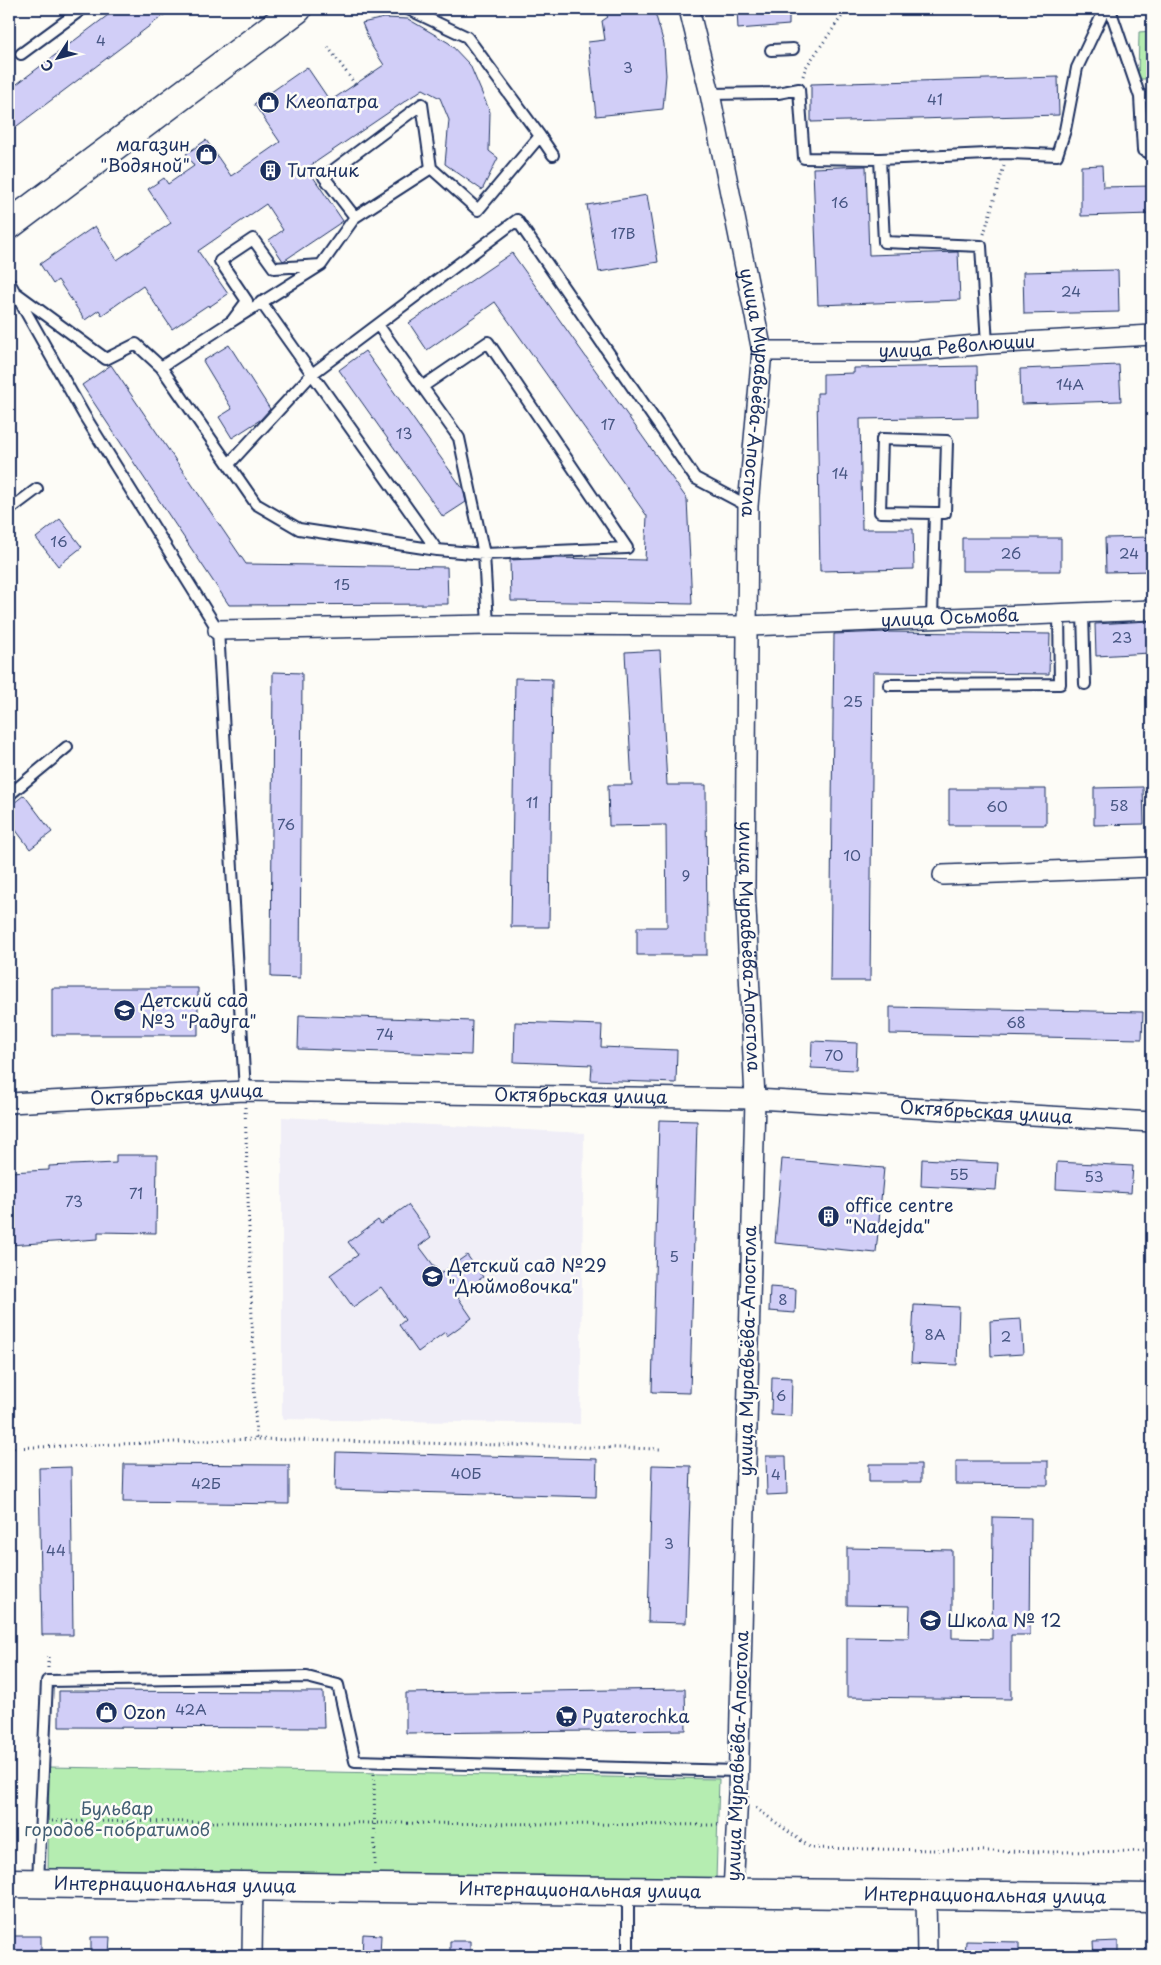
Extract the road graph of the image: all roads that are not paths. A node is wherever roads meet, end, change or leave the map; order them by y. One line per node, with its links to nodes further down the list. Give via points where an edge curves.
1 (82, 9): 9 (lane)
2 (298, 9): 19 (main road)
3 (408, 9): 13 (lane, via 467,37)
4 (689, 9): 10 (street, улица Муравьёва-Апостола)
5 (1104, 9): 16 (lane, via 1077,68 1057,155 1008,153)
6 (1110, 9): 12 (lane)
7 (771, 50): 8 (lane)
8 (793, 50)
9 (21, 54)
10 (710, 94): 16 (lane, via 778,93 799,89 804,158); 27 (street, улица Муравьёва-Апостола)
11 (1152, 96): 12 (lane)
12 (1140, 97): 14 (lane, via 1143,150)
13 (540, 136): 15 (lane); 17 (lane, via 478,210)
14 (1152, 154)
15 (553, 155)
16 (880, 159): 26 (lane, via 884,242 981,246)
17 (431, 168): 18 (lane); 18 (lane, via 422,104 324,177)
18 (355, 217): 20 (lane)
19 (11, 220)
20 (321, 265): 22 (lane); 23 (lane, via 274,268 253,239 220,262 247,301)
21 (10, 286): 28 (lane, via 106,359 136,344); 44 (lane, via 84,415)
22 (261, 302): 23 (lane); 29 (lane)
23 (232, 321): 28 (lane)
24 (378, 324): 29 (lane); 30 (lane); 33 (lane, via 517,220 695,478)
25 (1152, 335): 26 (street, улица Революции)
26 (987, 344): 27 (street, улица Революции, via 913,351)
27 (762, 351): 33 (street, улица Муравьёва-Апостола)
28 (161, 367): 31 (lane)
29 (312, 374): 31 (lane); 36 (lane)
30 (422, 387): 37 (lane, via 459,438); 37 (lane, via 488,342 627,548)
31 (229, 464): 36 (lane, via 256,504 299,529)
32 (37, 489): 34 (lane)
33 (748, 506): 43 (street, улица Муравьёва-Апостола)
34 (9, 510)
35 (935, 513): 35 (lane, via 880,512 882,439 947,441 945,513); 41 (lane)
36 (437, 550): 37 (lane)
37 (484, 554): 42 (lane)
38 (1152, 610): 39 (street, улица Осьмова)
39 (1083, 612): 40 (street, улица Осьмова); 45 (lane)
40 (1060, 614): 41 (street, улица Осьмова); 46 (lane, via 1060,684)
41 (932, 619): 43 (street, улица Осьмова)
42 (488, 625): 43 (street, улица Осьмова); 44 (street, улица Осьмова)
43 (748, 626): 52 (street, улица Муравьёва-Апостола, via 745,887)
44 (218, 630): 51 (lane)
45 (1085, 684)
46 (889, 685)
47 (66, 747): 48 (lane)
48 (9, 795)
49 (1152, 867): 50 (street)
50 (943, 875)
51 (245, 1091): 52 (street, Октябрьская улица); 53 (street, Октябрьская улица)
52 (754, 1098): 54 (street, Октябрьская улица); 55 (street, улица Муравьёва-Апостола)
53 (9, 1103)
54 (1152, 1122)
55 (738, 1771): 56 (lane, via 355,1761 338,1685 306,1677 47,1681); 60 (street, улица Муравьёва-Апостола)
56 (38, 1882): 57 (main road, Интернациональная улица); 58 (main road, Интернациональная улица)
57 (9, 1883)
58 (253, 1887): 59 (main road, Интернациональная улица); 63 (street)
59 (628, 1890): 60 (main road, Интернациональная улица); 64 (lane)
60 (734, 1892): 61 (main road, Интернациональная улица)
61 (926, 1895): 62 (main road, Интернациональная улица); 65 (street)
62 (1152, 1898)
63 (252, 1956)
64 (628, 1956)
65 (927, 1956)

